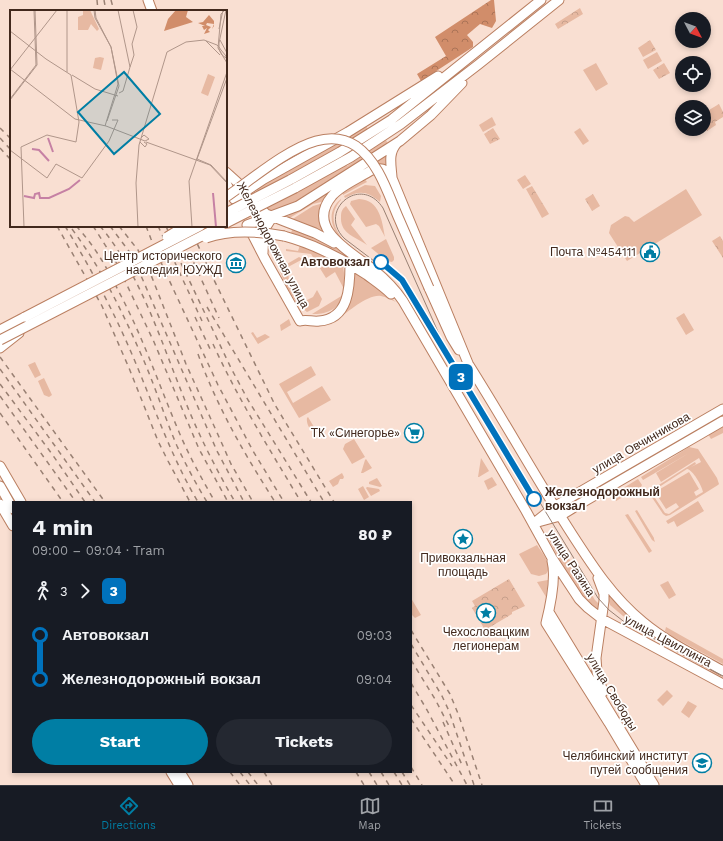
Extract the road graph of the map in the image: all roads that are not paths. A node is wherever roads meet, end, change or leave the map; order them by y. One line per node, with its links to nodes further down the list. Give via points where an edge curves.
1 (148, 0): 4 (main road)
2 (541, 0): 5 (main road)
3 (559, 0): 6 (main road)
4 (152, 10)
5 (470, 58): 10 (main road, via 391,120); 12 (main road)
6 (479, 64): 7 (main road, via 440,106); 10 (main road, via 372,144 351,157)
7 (400, 141): 9 (main road, via 391,153); 15 (main road, via 298,206)
8 (227, 173): 12 (main road)
9 (392, 178): 23 (main road, via 386,170 376,168 332,196 327,204 325,223 330,236); 35 (main road)
10 (293, 184): 14 (main road, bridge); 16 (main road, bridge)
11 (227, 187): 13 (main road, Железнодорожная улица)
12 (247, 190): 13 (main road); 15 (main road, via 261,210)
13 (230, 198): 17 (main road, Железнодорожная улица); 35 (main road, улица Разина, bridge, via 284,157 303,146 336,138 357,147 366,154 378,173 451,337)
14 (227, 213)
15 (273, 216): 17 (main road); 23 (main road); 24 (main road, via 264,230)
16 (227, 222)
17 (247, 225): 24 (main road, Железнодорожная улица)
18 (176, 227): 22 (main road, bridge)
19 (184, 227): 22 (main road, bridge)
20 (198, 227): 27 (main road, bridge)
21 (219, 227): 26 (main road, bridge)
22 (158, 244): 27 (main road, bridge)
23 (341, 246): 28 (main road, via 383,278)
24 (263, 256): 25 (main road, Железнодорожная улица, via 300,321 326,320 341,309 348,294)
25 (350, 264): 26 (main road, bridge, via 320,248 284,236 254,231 212,236); 28 (main road)
26 (142, 266): 30 (main road, bridge)
27 (101, 278): 29 (main road, bridge)
28 (406, 306): 46 (main road, улица Разина)
29 (25, 317): 31 (main road); 32 (main road)
30 (35, 322): 33 (main road, bridge); 34 (main road, bridge)
31 (0, 326)
32 (0, 330)
33 (0, 340)
34 (0, 348)
35 (470, 368): 43 (main road, улица Разина)
36 (723, 409): 43 (main road, улица Овчинникова)
37 (723, 421): 44 (main road, улица Овчинникова)
38 (0, 466): 40 (main road)
39 (0, 486): 42 (main road)
40 (21, 501)
41 (0, 504): 45 (main road)
42 (12, 507)
43 (554, 507): 44 (main road, улица Разина); 46 (main road, улица Овчинникова)
44 (560, 516): 46 (main road, улица Овчинникова); 48 (main road, улица Разина)
45 (12, 524)
46 (533, 524): 47 (main road, улица Разина)
47 (552, 558): 49 (main road, via 554,569); 50 (main road, улица Разина, via 579,599)
48 (594, 569): 50 (main road, via 604,594); 51 (main road, улица Цвиллинга, via 618,598 643,622 667,640)
49 (549, 612): 53 (main road, улица Свободы); 58 (main road, улица Свободы, via 546,623)
50 (602, 619): 52 (main road, улица Цвиллинга); 53 (main road, via 596,665)
51 (723, 671)
52 (723, 684)
53 (607, 706): 59 (main road, улица Свободы)
54 (172, 773): 56 (main road)
55 (181, 773): 57 (main road)
56 (179, 785)
57 (188, 785)
58 (646, 785)
59 (654, 785)

